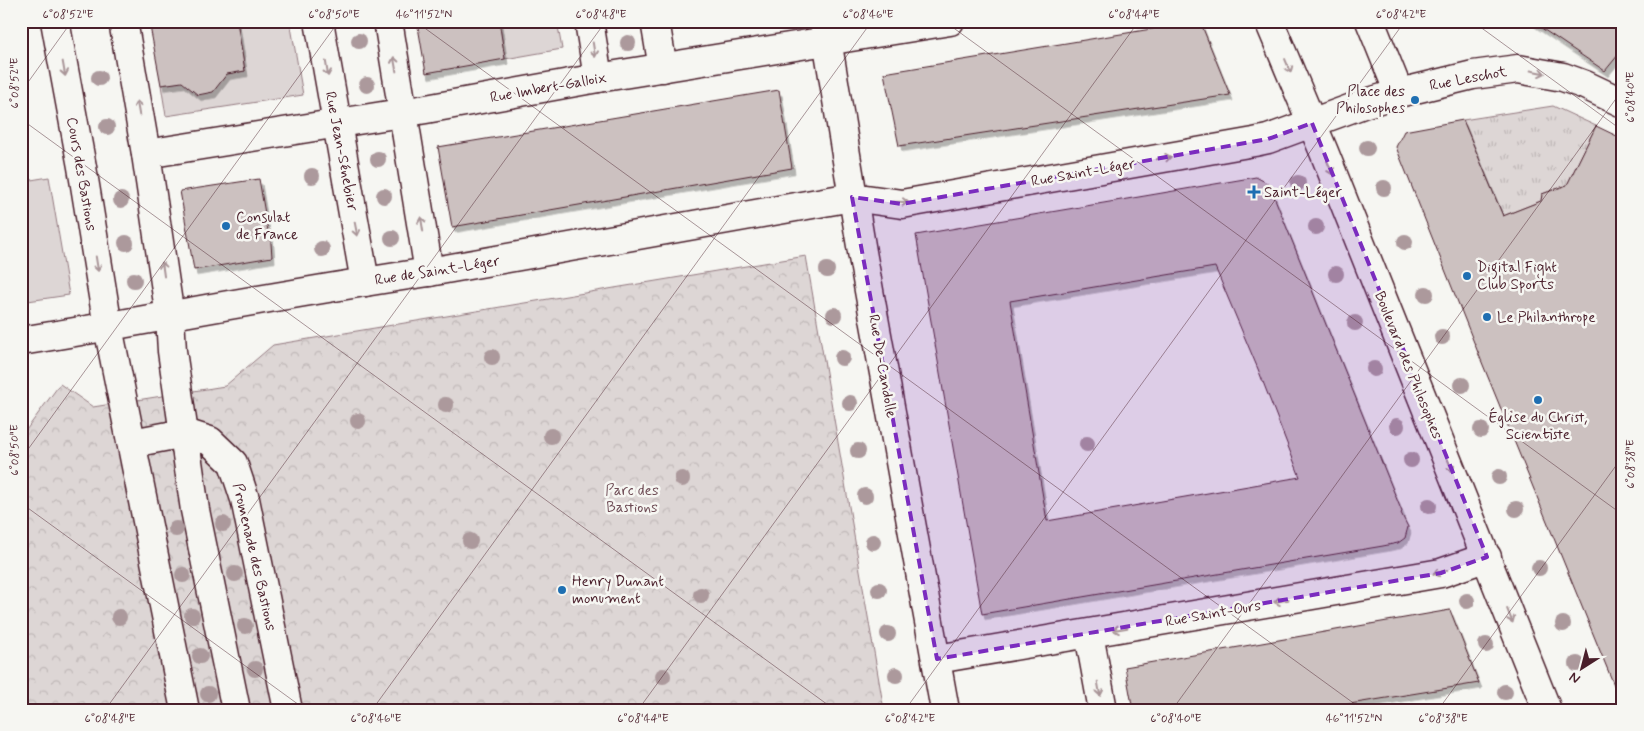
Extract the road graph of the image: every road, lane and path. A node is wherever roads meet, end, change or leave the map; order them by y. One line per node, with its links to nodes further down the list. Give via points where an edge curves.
1 (55, 21): 23 (street, Cours des Bastions, one-way to 23)
2 (123, 21): 18 (street, one-way to 2)
3 (319, 21): 16 (street, Rue Jean-Sénebier, one-way to 16)
4 (388, 21): 15 (street, one-way to 4)
5 (589, 21): 12 (street, one-way to 12)
6 (655, 21): 11 (street)
7 (950, 21): 10 (street, Rue Imbert-Galloix)
8 (1269, 21): 17 (street, Boulevard des Philosophes, one-way to 17)
9 (1370, 21): 13 (street)
10 (826, 31): 11 (street, Rue Imbert-Galloix); 19 (street, Rue De-Candolle)
11 (663, 68): 12 (street, Rue Imbert-Galloix)
12 (598, 78): 15 (street, Rue Imbert-Galloix)
13 (1399, 93): 14 (street, Rue Leschot, one-way to 14, via 1518,68 1562,77); 17 (street, Rue Leschot)
14 (1622, 100)
15 (404, 112): 16 (street, Rue Imbert-Galloix); 20 (street, one-way to 15)
16 (336, 123): 18 (street, Rue Imbert-Galloix); 21 (street, Rue Jean-Sénebier, one-way to 21)
17 (1312, 123): 19 (street, Rue Saint-Léger, one-way to 17, via 902,204 1268,139); 27 (street, Boulevard des Philosophes, one-way to 27)
18 (146, 154): 22 (street, one-way to 18)
19 (852, 197): 20 (street, Rue de Saint-Léger); 29 (street, Rue De-Candolle)
20 (429, 272): 21 (street, Rue de Saint-Léger)
21 (365, 282): 22 (street, Rue de Saint-Léger)
22 (170, 317): 23 (street, Rue de Saint-Léger); 25 (street)
23 (108, 327): 24 (street, Rue de Saint-Léger); 26 (street)
24 (21, 342)
25 (184, 433): 26 (street, Promenade des Bastions); 31 (street, via 195,510); 32 (street, Promenade des Bastions, via 210,441 233,463 245,499)
26 (132, 444): 30 (street)
27 (1487, 556): 28 (street, Rue Saint-Ours, one-way to 28, via 1441,573); 35 (street, Boulevard des Philosophes, one-way to 35)
28 (1090, 634): 29 (street, Rue Saint-Ours); 34 (street, one-way to 34)
29 (937, 660): 33 (street, Rue De-Candolle)
30 (185, 710)
31 (236, 710)
32 (288, 710)
33 (946, 710)
34 (1103, 710)
35 (1547, 710)

